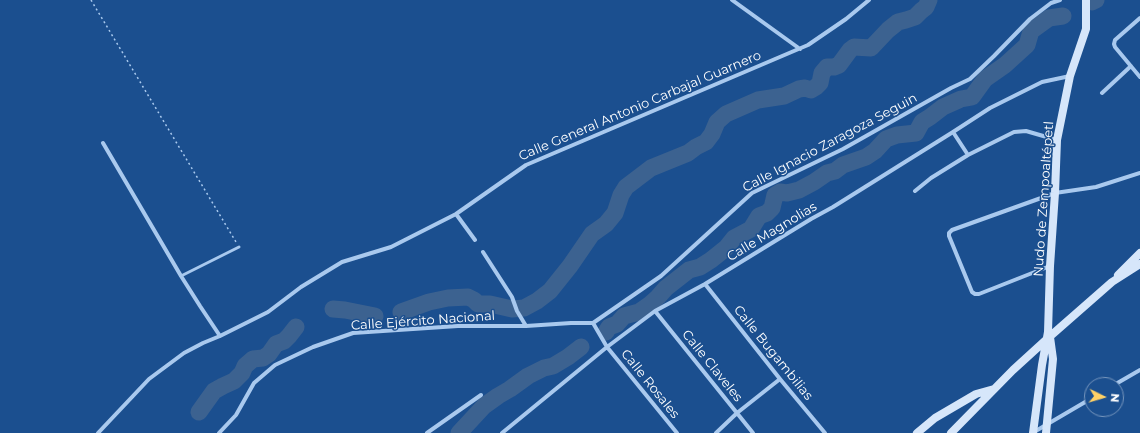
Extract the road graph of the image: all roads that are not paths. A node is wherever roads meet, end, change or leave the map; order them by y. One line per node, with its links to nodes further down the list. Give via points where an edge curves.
1 (732, 0): 6 (street)
2 (869, 0): 6 (street, Calle General Antonio Carbajal Guarnero, via 846,19)
3 (1060, 0): 29 (street, Calle Ignacio Zaragoza Seguin, via 1050,3 1030,19 970,78 843,149 752,193 661,276)
4 (1086, 0): 8 (street, Nudo de Zempoaltépetl, via 1086,29)
5 (1140, 18): 7 (street, via 1115,40 1114,44)
6 (800, 49): 18 (street, Calle General Antonio Carbajal Guarnero, via 526,165)
7 (1131, 66): 9 (street); 10 (street)
8 (1070, 76): 11 (street, Calle Magnolias, via 1042,82 990,108); 12 (street, Nudo de Zempoaltépetl)
9 (1140, 78)
10 (1102, 93)
11 (953, 132): 14 (street); 27 (street, Calle Magnolias)
12 (1057, 140): 14 (street, via 1026,130 1014,132); 17 (street, Nudo de Zempoaltépetl)
13 (103, 143): 25 (street)
14 (968, 155): 16 (street)
15 (1140, 173): 17 (street, via 1096,187)
16 (915, 191)
17 (1055, 193): 24 (street, Nudo de Zempoaltépetl); 24 (street, via 949,233 975,294)
18 (456, 214): 19 (street); 31 (street, Calle General Antonio Carbajal Guarnero, via 391,247 342,262 301,287 268,312)
19 (475, 240)
20 (239, 247): 25 (lane)
21 (483, 252): 30 (street, via 512,297)
22 (1140, 253): 26 (street)
23 (1140, 264): 26 (street)
24 (1050, 266): 32 (street, Nudo de Zempoaltépetl)
25 (181, 276): 31 (street)
26 (1112, 282): 32 (street)
27 (705, 284): 28 (street, Calle Magnolias); 35 (street, Calle Bugambilias)
28 (655, 311): 33 (street, Calle Magnolias); 40 (street, Calle Claveles)
29 (593, 323): 30 (street, Calle Ejército Nacional); 33 (street)
30 (526, 326): 43 (street, Calle Ejército Nacional, via 458,326 352,333 313,347 275,365 254,383 236,416)
31 (220, 336): 42 (street, Calle General Antonio Carbajal Guarnero, via 184,353 149,379)
32 (1048, 336): 37 (street); 41 (street, via 1053,359); 52 (street)
33 (607, 347): 45 (street, Calle Magnolias); 46 (street, Calle Rosales)
34 (1140, 370): 36 (street)
35 (780, 379): 40 (street); 49 (street, Calle Bugambilias)
36 (1124, 379)
37 (994, 389): 50 (street, via 976,394 936,418); 51 (street)
38 (481, 395): 44 (street)
39 (1084, 403): 41 (street)
40 (737, 413): 47 (street); 48 (street, Calle Claveles)
41 (1047, 424): 52 (street); 53 (street)
42 (98, 433)
43 (218, 433)
44 (427, 433)
45 (502, 433)
46 (677, 433)
47 (716, 433)
48 (753, 433)
49 (825, 433)
50 (917, 433)
51 (952, 433)
52 (1033, 433)
53 (1046, 433)

